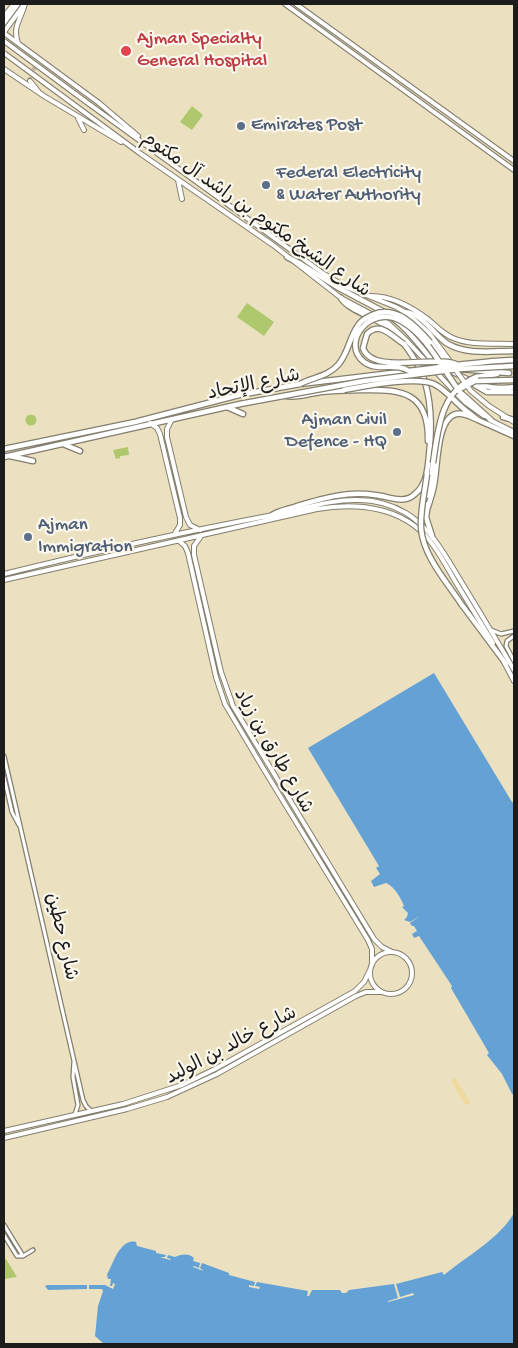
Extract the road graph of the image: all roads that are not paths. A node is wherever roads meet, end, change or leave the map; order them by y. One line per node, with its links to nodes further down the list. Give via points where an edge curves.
1 (16, 4): 5 (main road); 6 (main road)
2 (24, 4): 7 (main road); 9 (main road, via 16,29)
3 (285, 4): 16 (main road)
4 (296, 4): 22 (main road)
5 (4, 16)
6 (4, 23)
7 (4, 33): 9 (main road)
8 (4, 41): 9 (main road); 26 (main road, شارع الشيخ مكتوم بن راشد آل مكتوم, bridge)
9 (19, 45): 12 (main road)
10 (4, 53): 27 (main road, شارع الشيخ مكتوم بن راشد آل مكتوم, bridge)
11 (43, 57): 12 (main road)
12 (37, 58): 17 (main road)
13 (4, 65): 18 (main road)
14 (41, 67): 17 (main road)
15 (4, 70): 18 (main road)
16 (376, 70): 22 (main road, via 402,85); 29 (main road)
17 (54, 71): 19 (main road)
18 (10, 74): 23 (main road)
19 (66, 79): 20 (main road); 26 (main road, via 133,130)
20 (74, 79)
21 (30, 81): 23 (main road)
22 (410, 85): 28 (main road)
23 (44, 96): 24 (main road)
24 (76, 116): 25 (main road); 27 (main road)
25 (84, 130)
26 (143, 142): 33 (main road, شارع الشيخ مكتوم بن راشد آل مكتوم, via 313,266 340,284)
27 (128, 144): 30 (main road, شارع الشيخ مكتوم بن راشد آل مكتوم)
28 (514, 161)
29 (514, 170)
30 (178, 180): 31 (main road); 32 (main road, شارع الشيخ مكتوم بن راشد آل مكتوم)
31 (182, 199)
32 (287, 257): 34 (main road, شارع الشيخ مكتوم بن راشد آل مكتوم); 45 (highway, via 384,312 405,328 436,363)
33 (367, 296): 35 (main road, شارع الشيخ مكتوم بن راشد آل مكتوم); 37 (main road, via 377,295 406,305 455,339)
34 (341, 298): 36 (highway, via 386,326); 57 (main road, شارع الشيخ مكتوم بن راشد آل مكتوم, via 388,323 466,403)
35 (405, 312): 38 (highway, via 416,315 455,347); 41 (main road, شارع الشيخ مكتوم بن راشد آل مكتوم, via 429,333)
36 (404, 344): 41 (highway, bridge, via 387,331 378,329 367,334 363,348 368,357 378,362 443,361); 68 (highway, via 428,389 432,422)
37 (514, 344)
38 (514, 351)
39 (514, 360): 41 (highway, شارع الإتحاد, bridge)
40 (514, 366): 41 (highway, شارع الإتحاد, bridge)
41 (458, 369): 42 (highway, شارع الإتحاد, bridge); 43 (highway, bridge); 46 (highway, bridge, via 445,362 416,327 389,312 364,319 336,367 323,376); 50 (highway, شارع الإتحاد, bridge); 54 (main road, شارع الشيخ مكتوم بن راشد آل مكتوم, bridge, via 471,391)
42 (409, 370): 46 (highway, شارع الإتحاد, bridge); 57 (highway, bridge, via 373,366 363,361 356,344 362,327 381,316 406,324 424,342 460,392)
43 (512, 372): 51 (highway, bridge, via 476,376 461,384)
44 (514, 380): 51 (highway, bridge, via 475,381)
45 (470, 381): 47 (highway, via 491,388); 49 (highway, via 488,392)
46 (300, 384): 64 (highway, شارع الإتحاد)
47 (514, 387)
48 (344, 390): 50 (highway, bridge, via 294,397); 56 (highway, bridge, via 425,382 443,390); 68 (highway, bridge, via 388,390 402,392 414,399 424,412 427,423)
49 (514, 392)
50 (283, 394): 52 (highway, شارع الإتحاد, bridge)
51 (453, 394): 74 (highway, bridge, via 441,418)
52 (227, 407): 53 (highway); 55 (highway, شارع الإتحاد)
53 (243, 414)
54 (503, 417): 58 (highway)
55 (172, 419): 59 (highway, شارع الإتحاد); 61 (main road, via 167,429)
56 (478, 420): 60 (highway); 74 (highway, via 458,413 445,422)
57 (491, 420): 60 (main road, شارع الشيخ مكتوم بن راشد آل مكتوم)
58 (514, 421)
59 (150, 423): 62 (highway, شارع الإتحاد); 63 (main road, via 158,431)
60 (514, 434)
61 (168, 443): 63 (main road); 66 (main road)
62 (61, 444): 65 (highway); 67 (highway, شارع الإتحاد)
63 (162, 444): 75 (main road)
64 (4, 449)
65 (80, 451)
66 (171, 455): 69 (main road); 73 (main road)
67 (6, 456): 70 (highway)
68 (429, 458): 71 (highway)
69 (176, 460)
70 (33, 461)
71 (427, 474): 77 (highway, via 417,492 406,499 342,494); 95 (highway, bridge, via 421,518 430,556)
72 (180, 475): 73 (main road)
73 (177, 481): 76 (main road)
74 (428, 507): 81 (highway, via 427,521)
75 (179, 514): 76 (main road); 79 (main road, via 180,526)
76 (185, 514): 78 (main road, via 190,525)
77 (272, 515): 78 (main road); 81 (main road, via 338,502 372,501 405,513)
78 (200, 530): 79 (main road)
79 (174, 536): 85 (main road)
80 (200, 536): 82 (main road); 83 (main road, شارع طارق بن زياد, via 194,549); 95 (main road, via 336,506 365,507 395,514 429,540)
81 (432, 536): 87 (main road)
82 (179, 541): 84 (main road, شارع طارق بن زياد, via 187,550); 86 (main road)
83 (196, 566): 84 (main road); 92 (main road, شارع طارق بن زياد)
84 (191, 568): 93 (main road, شارع طارق بن زياد)
85 (4, 574)
86 (4, 580)
87 (491, 630): 89 (street, via 499,634); 96 (main road)
88 (514, 632): 89 (street)
89 (508, 633): 91 (street, via 505,637)
90 (514, 636): 91 (street)
91 (510, 639): 94 (street, via 506,646)
92 (216, 652): 93 (main road); 99 (main road, شارع طارق بن زياد, via 233,706)
93 (211, 653): 100 (main road, شارع طارق بن زياد, via 226,704)
94 (514, 661)
95 (506, 664): 97 (main road)
96 (514, 670)
97 (514, 681)
98 (4, 756): 103 (street, شارع حطين)
99 (273, 773): 100 (main road); 105 (main road, شارع طارق بن زياد, via 374,939)
100 (268, 776): 106 (main road, شارع طارق بن زياد, via 368,940)
101 (4, 780): 102 (street, شارع حطين)
102 (8, 797): 103 (street); 104 (street, شارع حطين)
103 (14, 798): 104 (street, شارع حطين)
104 (20, 825): 111 (street, شارع حطين)
105 (392, 952): 106 (main road, via 380,955); 108 (main road, via 408,960 412,978 398,993)
106 (372, 965): 107 (main road)
107 (370, 970): 108 (main road, via 372,981); 109 (main road, شارع خالد بن الوليد, via 358,988)
108 (381, 992): 110 (main road, شارع خالد بن الوليد, via 361,993)
109 (313, 1014): 110 (main road); 112 (main road, شارع خالد بن الوليد)
110 (316, 1019): 113 (main road, شارع خالد بن الوليد)
111 (74, 1056): 114 (street, شارع حطين, via 83,1100); 115 (street, شارع حطين, via 73,1077 78,1104)
112 (187, 1082): 113 (main road); 114 (main road, شارع خالد بن الوليد, via 144,1098)
113 (189, 1088): 117 (main road, شارع خالد بن الوليد, via 156,1101)
114 (92, 1111): 115 (main road, شارع خالد بن الوليد)
115 (75, 1114): 116 (main road, شارع خالد بن الوليد)
116 (57, 1119): 117 (main road); 118 (main road, شارع خالد بن الوليد)
117 (58, 1125): 119 (main road, شارع خالد بن الوليد)
118 (4, 1131)
119 (4, 1138)
120 (4, 1225): 123 (street)
121 (4, 1235): 123 (street, via 16,1255)
122 (32, 1250): 123 (street)
123 (23, 1256)

